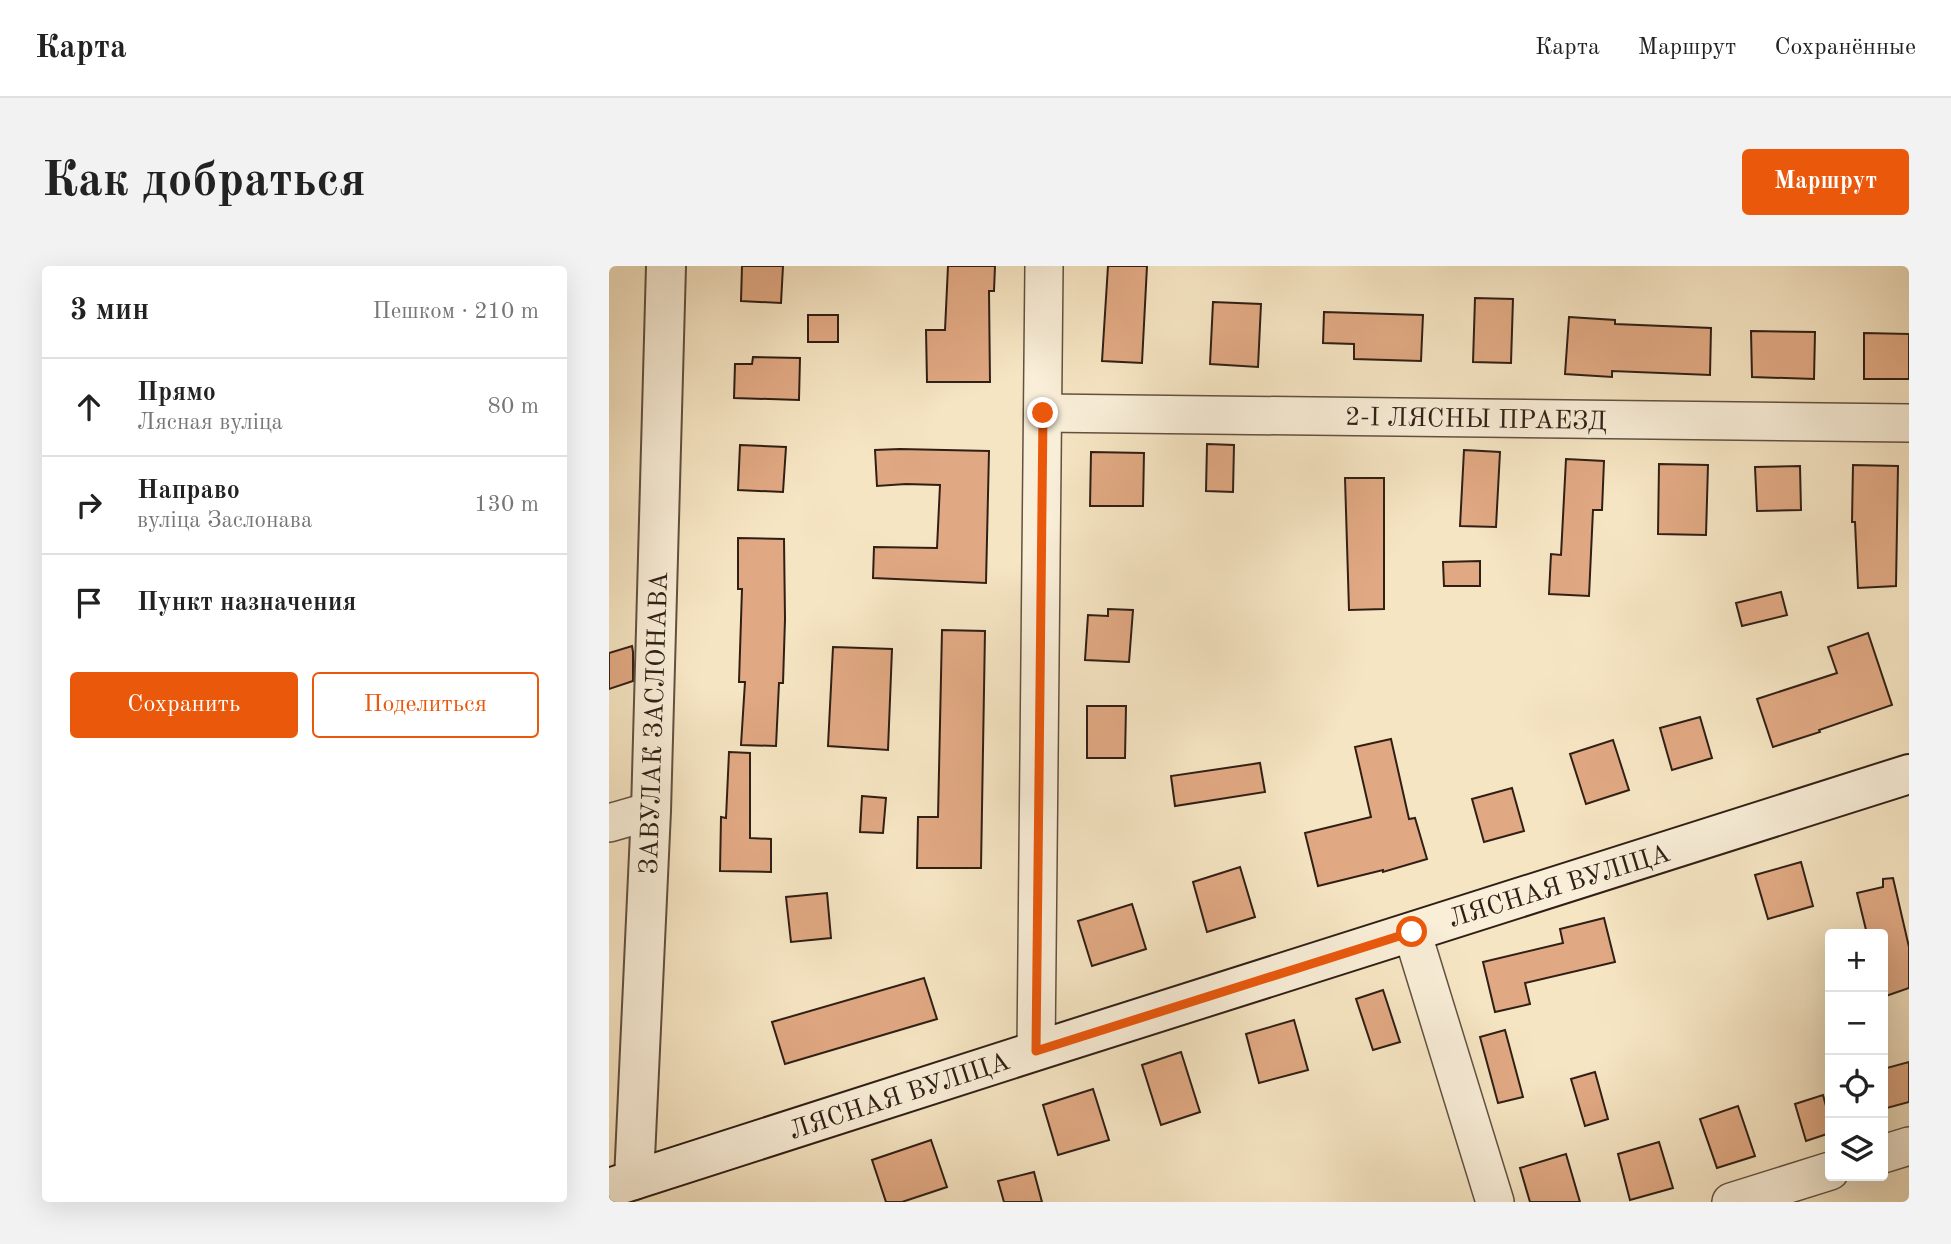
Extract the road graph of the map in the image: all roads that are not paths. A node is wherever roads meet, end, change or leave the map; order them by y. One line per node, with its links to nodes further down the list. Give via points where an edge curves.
1 (666, 266): 6 (main road, ЗАВУЛАК ЗАСЛОНАВА)
2 (1044, 266): 3 (street)
3 (1043, 413): 4 (street, 2-І ЛЯСНЫ ПРАЕЗД); 9 (street)
4 (1909, 423)
5 (1909, 774): 8 (main road, ЛЯСНАЯ ВУЛІЦА)
6 (651, 811): 7 (street); 13 (main road, ЗАВУЛАК ЗАСЛОНАВА)
7 (609, 823)
8 (1412, 932): 9 (main road, ЛЯСНАЯ ВУЛІЦА); 14 (street)
9 (1036, 1051): 13 (main road, ЛЯСНАЯ ВУЛІЦА)
10 (1909, 1146): 11 (street)
11 (1888, 1152)
12 (1825, 1173): 15 (street)
13 (622, 1184)
14 (1495, 1202)
15 (1731, 1202)

